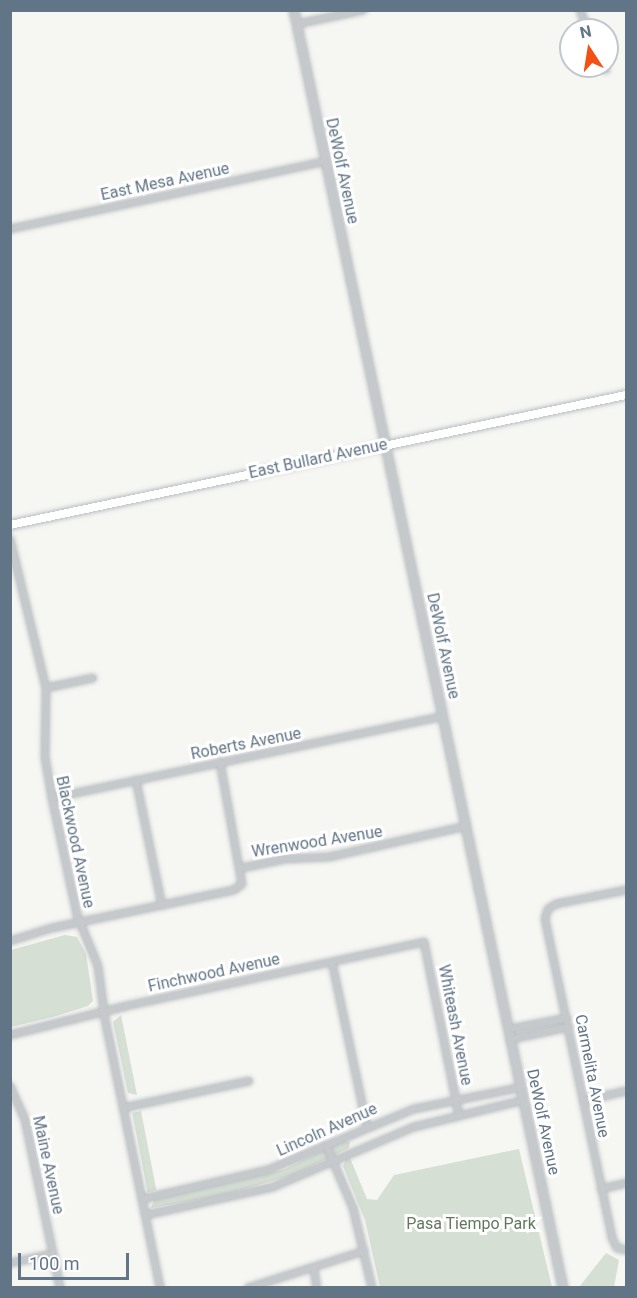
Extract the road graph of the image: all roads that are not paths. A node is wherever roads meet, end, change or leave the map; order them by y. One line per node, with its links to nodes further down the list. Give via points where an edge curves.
1 (294, 10): 3 (street, DeWolf Avenue)
2 (364, 10): 3 (street)
3 (297, 24): 4 (street, DeWolf Avenue)
4 (326, 161): 5 (street, East Mesa Avenue); 7 (street, DeWolf Avenue)
5 (10, 229)
6 (627, 395): 7 (main road, East Bullard Avenue)
7 (387, 444): 8 (main road, East Bullard Avenue); 12 (street, DeWolf Avenue)
8 (10, 525)
9 (10, 539): 11 (street, Blackwood Avenue)
10 (93, 678): 11 (street)
11 (46, 688): 15 (street, Blackwood Avenue, via 45,757)
12 (444, 716): 13 (street, Roberts Avenue); 16 (street, DeWolf Avenue)
13 (220, 762): 14 (street, Roberts Avenue); 17 (street)
14 (136, 780): 15 (street, Roberts Avenue); 19 (street)
15 (52, 798): 20 (street, Blackwood Avenue)
16 (467, 826): 17 (street, Wrenwood Avenue, via 329,857 285,859); 27 (street, DeWolf Avenue)
17 (242, 868): 19 (street, Wrenwood Avenue, via 242,884 234,891)
18 (627, 890): 25 (street, Carmelita Avenue, via 548,909 545,919)
19 (162, 905): 20 (street, Wrenwood Avenue)
20 (80, 922): 21 (street, Wrenwood Avenue); 24 (street, Blackwood Avenue, via 98,966)
21 (10, 941)
22 (424, 942): 23 (street, Finchwood Avenue); 34 (street, Whiteash Avenue)
23 (332, 962): 24 (street, Finchwood Avenue); 39 (street)
24 (103, 1011): 28 (street, Finchwood Avenue); 37 (street, Blackwood Avenue)
25 (567, 1018): 26 (street, Carmelita Avenue); 27 (street)
26 (568, 1027): 29 (street); 36 (street, Carmelita Avenue)
27 (510, 1029): 29 (street, DeWolf Avenue)
28 (10, 1035)
29 (512, 1039): 32 (street, DeWolf Avenue)
30 (249, 1081): 37 (street)
31 (10, 1086): 48 (street, Maine Avenue, via 25,1120)
32 (522, 1087): 34 (street, Lincoln Avenue); 35 (street, DeWolf Avenue)
33 (627, 1091): 36 (street)
34 (456, 1100): 38 (street, Whiteash Avenue); 39 (street, Lincoln Avenue, via 414,1109)
35 (524, 1100): 38 (street, Lincoln Avenue); 56 (street, DeWolf Avenue)
36 (583, 1101): 43 (street, Carmelita Avenue)
37 (123, 1108): 44 (street, Blackwood Avenue)
38 (459, 1114): 41 (street, Lincoln Avenue, via 383,1138)
39 (368, 1126): 40 (street, Lincoln Avenue)
40 (326, 1145): 41 (street); 44 (street, Lincoln Avenue, via 268,1170)
41 (333, 1160): 45 (street, Lincoln Avenue, via 251,1193); 47 (street, via 353,1208)
42 (627, 1183): 43 (street)
43 (602, 1189): 46 (street, Carmelita Avenue, via 617,1248)
44 (143, 1199): 45 (street, Blackwood Avenue)
45 (146, 1215): 52 (street, Blackwood Avenue)
46 (627, 1250)
47 (364, 1251): 50 (street); 55 (street)
48 (53, 1254): 49 (street); 51 (street, Maine Avenue)
49 (10, 1263)
50 (314, 1270): 53 (street); 54 (street)
51 (60, 1287)
52 (160, 1287)
53 (248, 1287)
54 (317, 1287)
55 (372, 1287)
56 (563, 1287)

